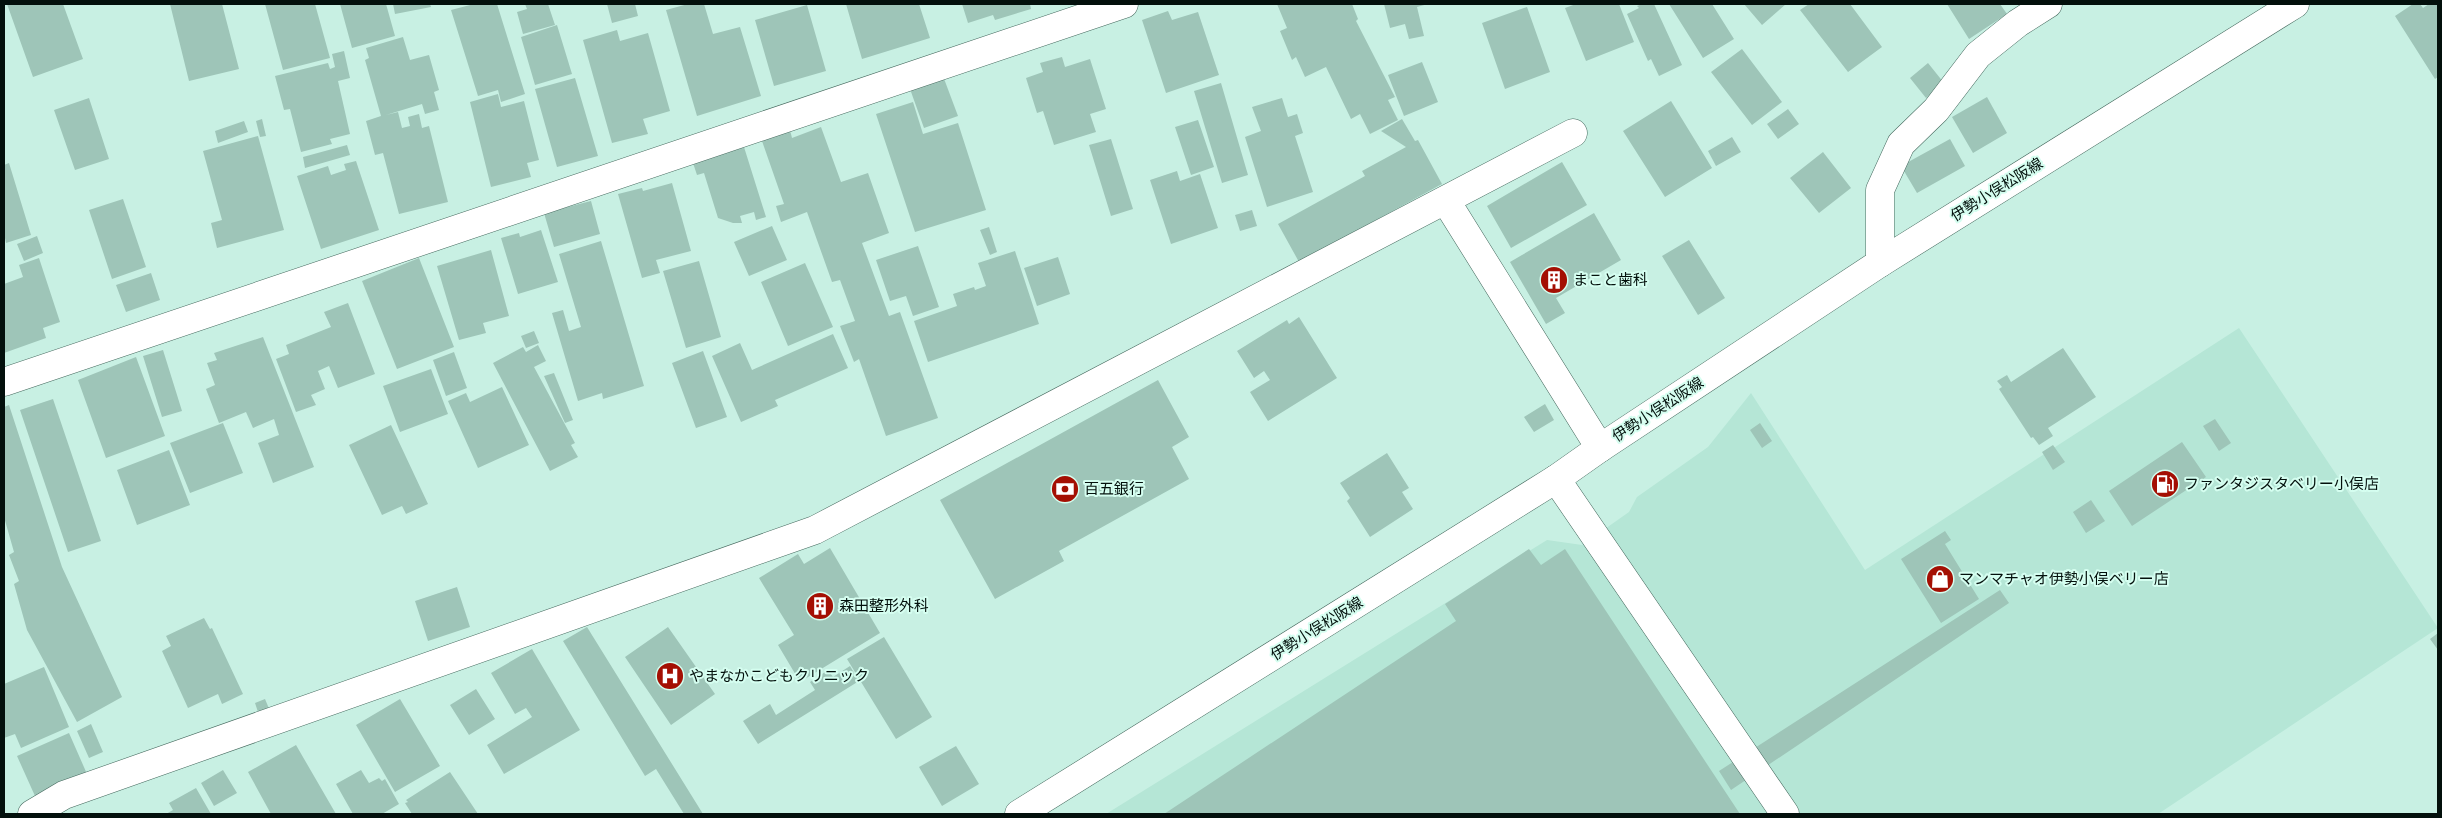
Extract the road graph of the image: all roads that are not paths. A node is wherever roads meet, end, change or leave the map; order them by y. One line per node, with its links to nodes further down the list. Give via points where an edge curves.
1 (1124, 4): 7 (street)
2 (2048, 4): 6 (street, via 1978,55 1936,110 1901,144 1880,190)
3 (2295, 4): 6 (street, 伊勢小俣松阪線)
4 (1573, 133): 5 (street)
5 (1446, 201): 8 (street); 10 (street, via 815,530 64,795)
6 (1880, 263): 8 (street, 伊勢小俣松阪線)
7 (4, 382)
8 (1600, 448): 9 (street, 伊勢小俣松阪線)
9 (1556, 479): 11 (street, 伊勢小俣松阪線); 12 (street)
10 (32, 814)
11 (1019, 814)
12 (1785, 814)

